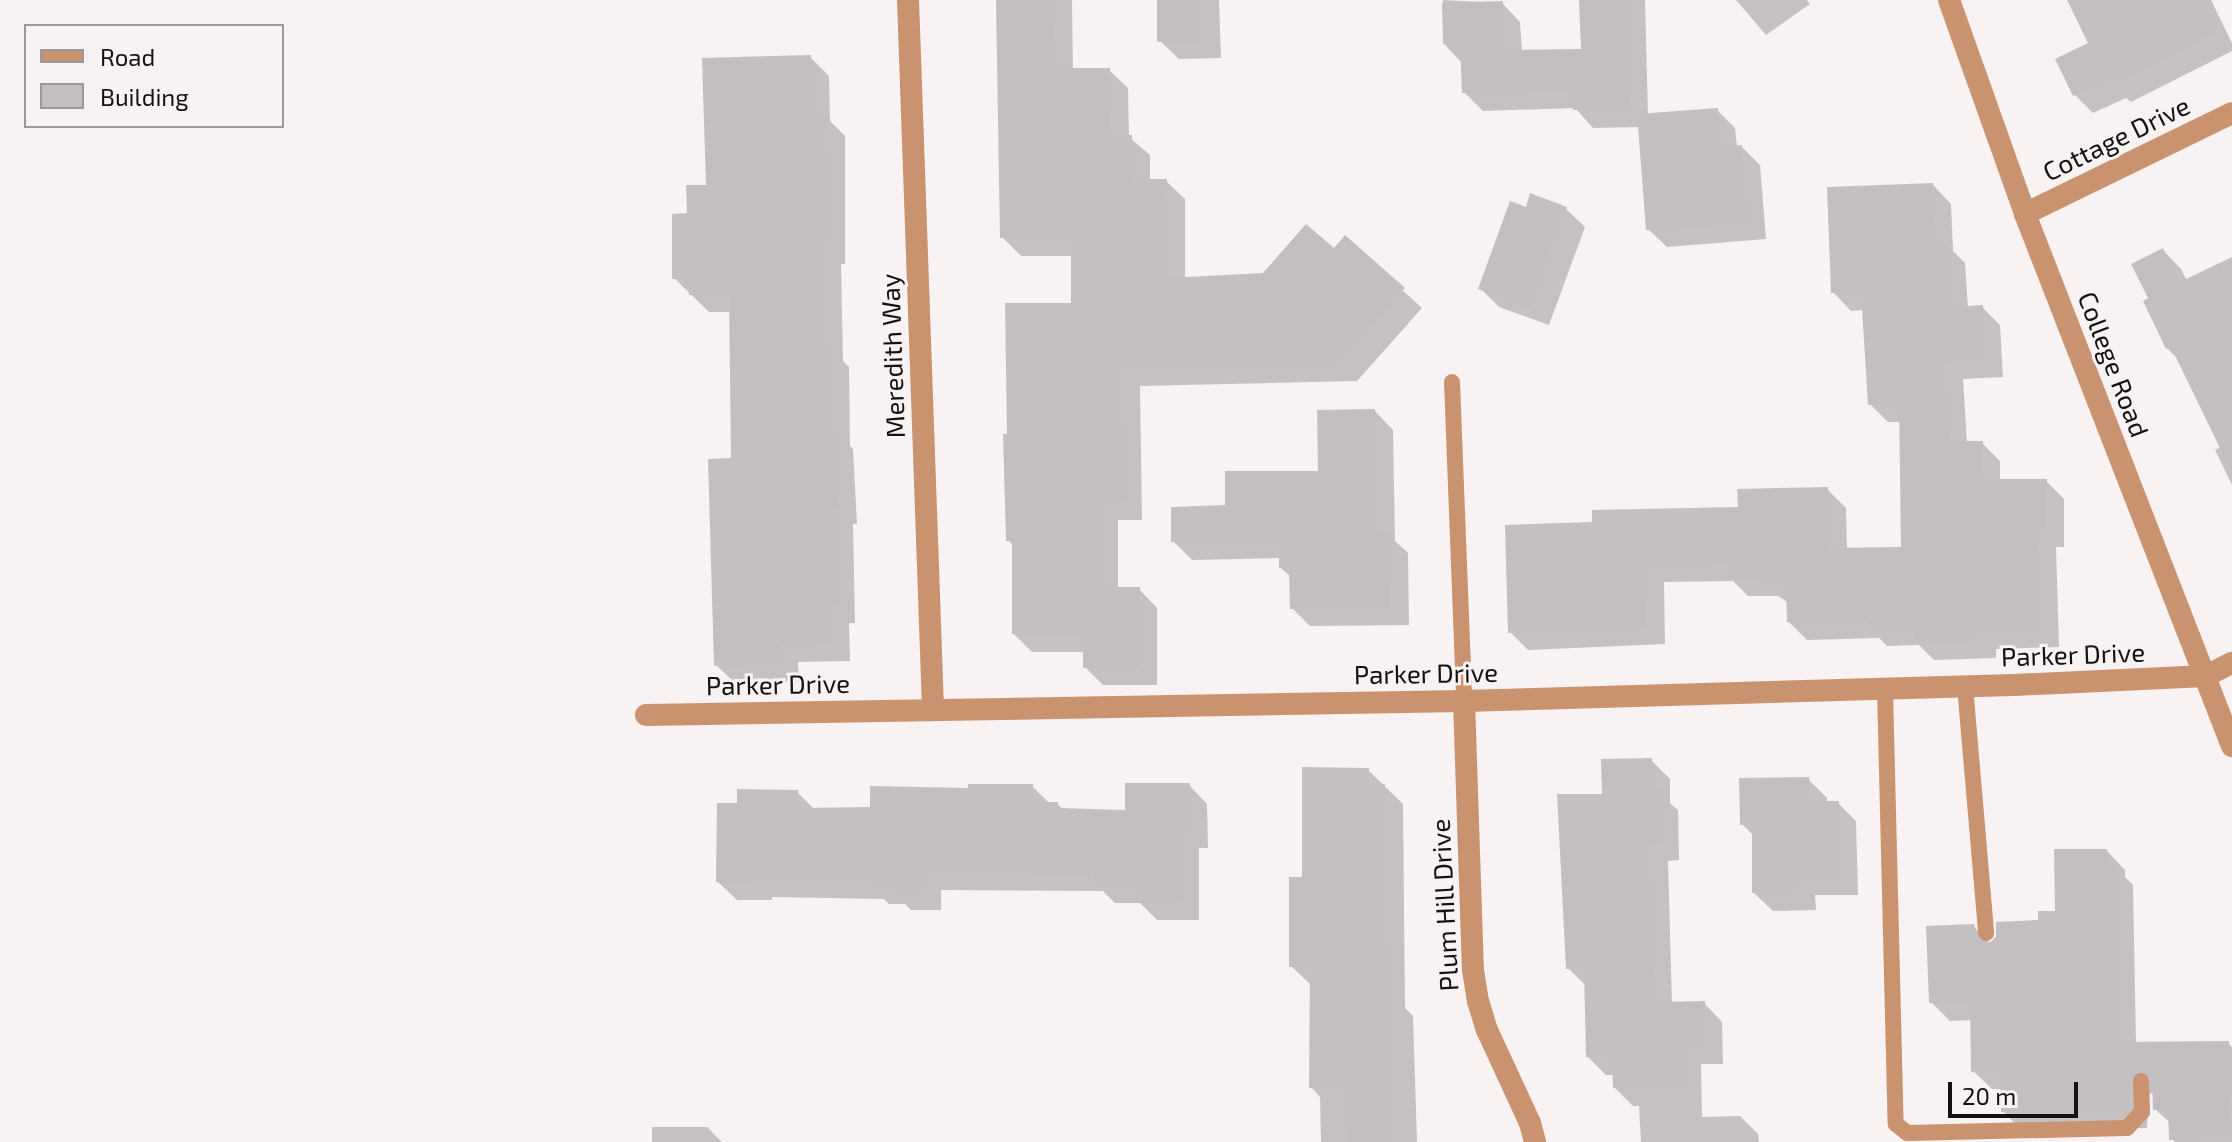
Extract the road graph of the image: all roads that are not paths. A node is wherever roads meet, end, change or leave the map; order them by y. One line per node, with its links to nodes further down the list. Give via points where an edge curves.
1 (908, 0): 11 (street, Meredith Way)
2 (1949, 0): 4 (street, College Road)
3 (2232, 113): 4 (street, Cottage Drive)
4 (2025, 214): 7 (street, College Road)
5 (1452, 382): 10 (lane)
6 (2232, 663): 7 (street)
7 (2206, 676): 8 (street, Parker Drive); 13 (street, College Road)
8 (1965, 686): 9 (street, Parker Drive); 14 (lane)
9 (1885, 689): 10 (street, Parker Drive); 15 (lane, via 1896,1124 1907,1133 2127,1128 2142,1112)
10 (1464, 701): 11 (street, Parker Drive); 16 (street, Plum Hill Drive, via 1475,986 1487,1030)
11 (933, 710): 12 (street, Parker Drive)
12 (646, 715)
13 (2232, 746)
14 (1986, 933)
15 (2141, 1081)
16 (1535, 1142)

